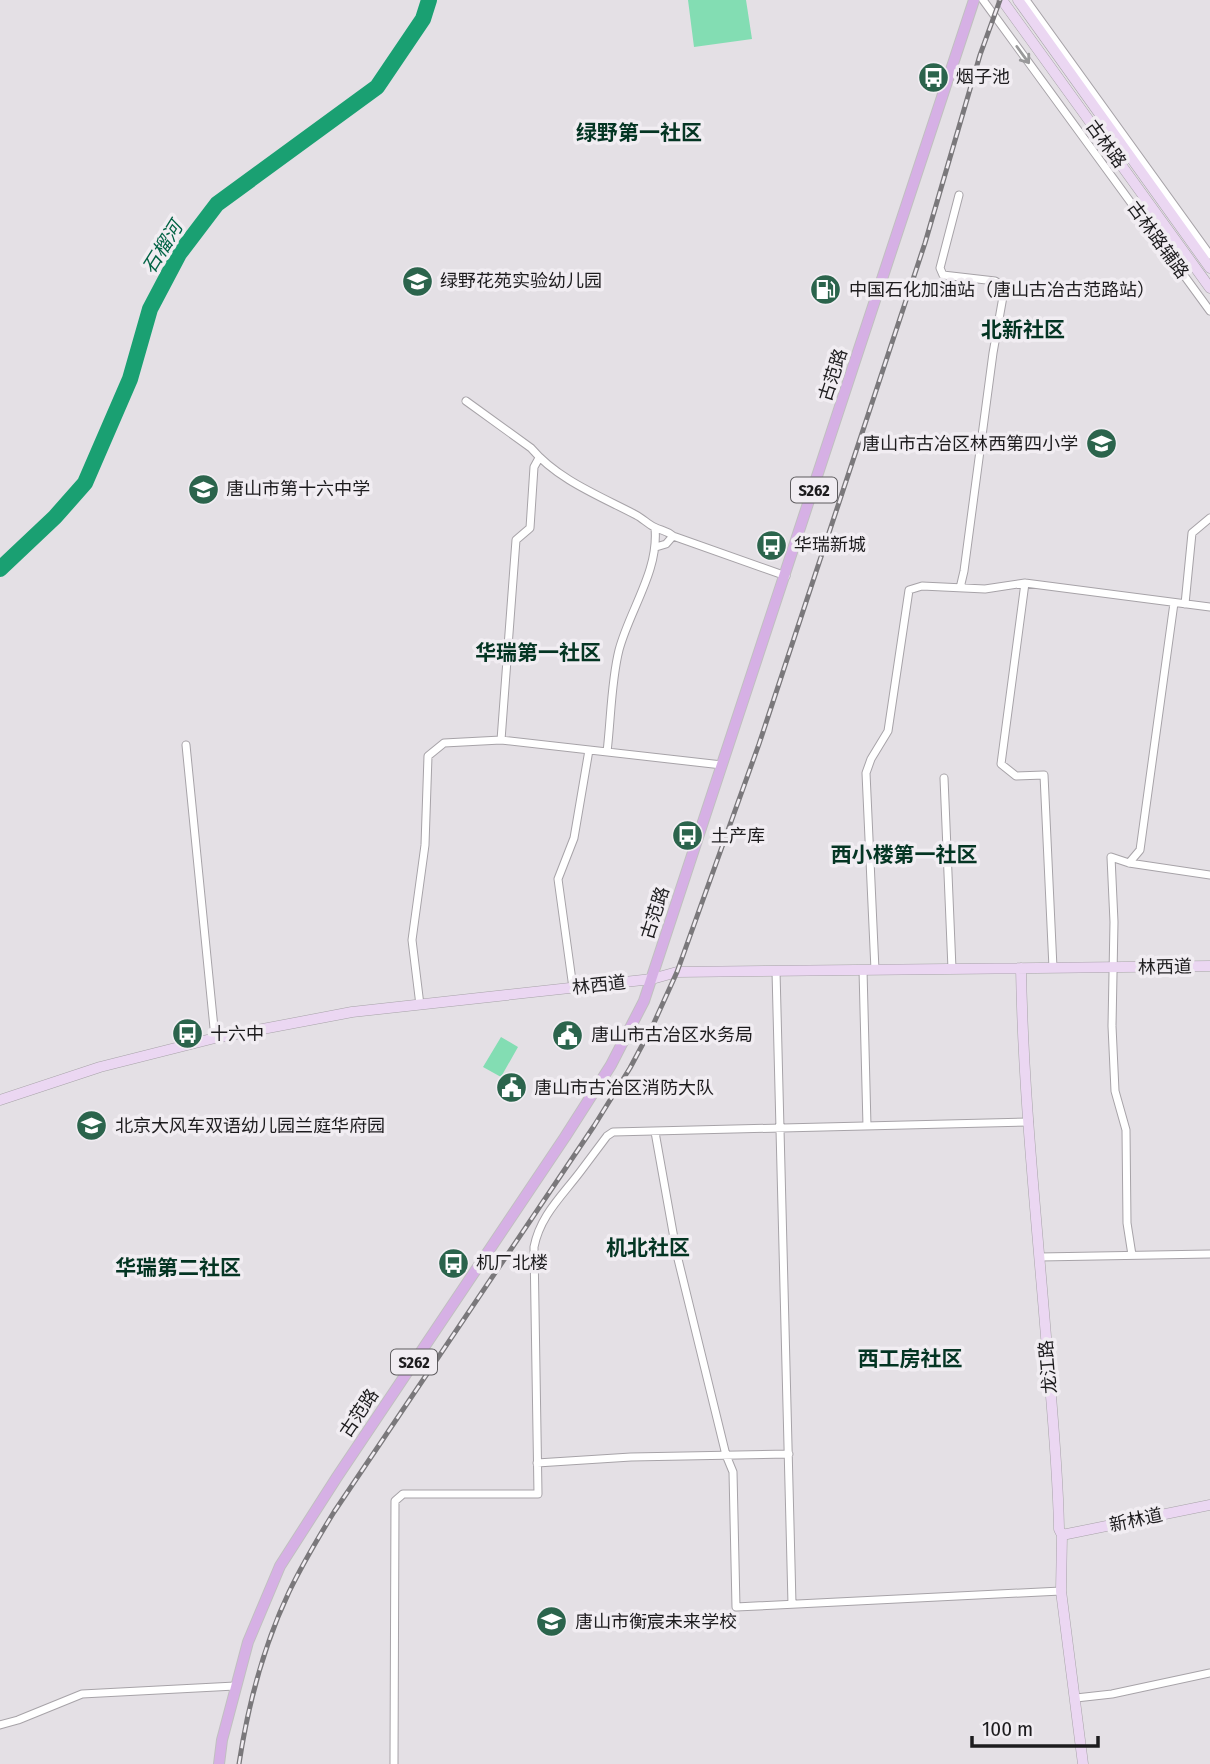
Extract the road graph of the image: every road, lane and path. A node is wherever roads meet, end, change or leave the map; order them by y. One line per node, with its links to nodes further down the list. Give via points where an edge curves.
1 (974, 0): 17 (main road, 古范路 / S262)
2 (983, 0): 10 (street, 古林路辅路, one-way to 10)
3 (1002, 0): 9 (street, 古林路)
4 (1018, 0): 8 (street, 古林路)
5 (1026, 0): 7 (street)
6 (959, 195): 19 (street, via 940,268 943,275 995,281 1004,291)
7 (1210, 255)
8 (1210, 268)
9 (1210, 288)
10 (1210, 311)
11 (466, 401): 12 (street)
12 (539, 458): 14 (street); 23 (street, via 534,467 530,528 516,540)
13 (1210, 518): 21 (street, via 1192,533)
14 (655, 528): 15 (street, via 666,529); 16 (street)
15 (673, 536): 16 (street); 17 (street)
16 (656, 547): 26 (street, via 618,653)
17 (786, 576): 27 (main road, 古范路 / S262)
18 (1025, 583): 19 (street); 20 (street); 34 (street, via 1001,764 1016,776 1044,775)
19 (960, 588): 37 (street, via 909,590 888,731 866,774)
20 (1174, 603): 21 (street); 29 (street, via 1140,850)
21 (1185, 604): 22 (street)
22 (1210, 607)
23 (501, 740): 25 (street); 41 (street, via 444,743 428,756 425,845 412,940)
24 (186, 745): 42 (street)
25 (589, 750): 26 (street); 40 (street, via 574,838 558,878)
26 (607, 752): 27 (street)
27 (722, 765): 39 (main road, 古范路 / S262)
28 (943, 778): 35 (street)
29 (1129, 863): 30 (street); 32 (street, via 1111,857)
30 (1210, 875)
31 (1210, 966): 32 (street, 林西道)
32 (1112, 967): 34 (street, 林西道); 49 (street, via 1115,1090 1126,1130)
33 (1021, 968): 34 (street, 林西道); 35 (street, 林西道); 44 (street, 龙江路)
34 (1053, 968)
35 (952, 969): 37 (street, 林西道)
36 (863, 970): 37 (street, 林西道); 38 (street, 林西道); 45 (street)
37 (875, 970)
38 (776, 971): 39 (street, 林西道, via 677,972); 46 (street)
39 (652, 979): 40 (street, 林西道); 59 (main road, 古范路 / S262, via 598,1085 280,1566)
40 (573, 988): 41 (street, 林西道)
41 (420, 1005): 42 (street, 林西道)
42 (215, 1038): 43 (street, 林西道, via 100,1067)
43 (0, 1100)
44 (1029, 1122): 45 (street); 50 (street, 龙江路)
45 (867, 1126): 46 (street)
46 (780, 1129): 47 (street); 51 (street)
47 (655, 1132): 52 (street, via 677,1255); 53 (street, via 607,1136 555,1200 536,1235)
48 (1210, 1254): 49 (street)
49 (1132, 1255): 50 (street)
50 (1040, 1257): 55 (street, 龙江路)
51 (789, 1454): 52 (street); 57 (street)
52 (726, 1455): 53 (street); 57 (street, via 733,1472 736,1607)
53 (537, 1463): 63 (street, via 538,1494 403,1494 395,1501)
54 (1210, 1505): 55 (street, 新林道)
55 (1062, 1535): 56 (street, 龙江路)
56 (1061, 1591): 57 (street); 60 (street, 龙江路)
57 (792, 1604)
58 (1210, 1673): 60 (street)
59 (235, 1686): 61 (street, via 82,1694); 62 (main road, 古范路 / S262)
60 (1076, 1698): 64 (street, 龙江路)
61 (0, 1725)
62 (219, 1764)
63 (394, 1764)
64 (1083, 1764)

